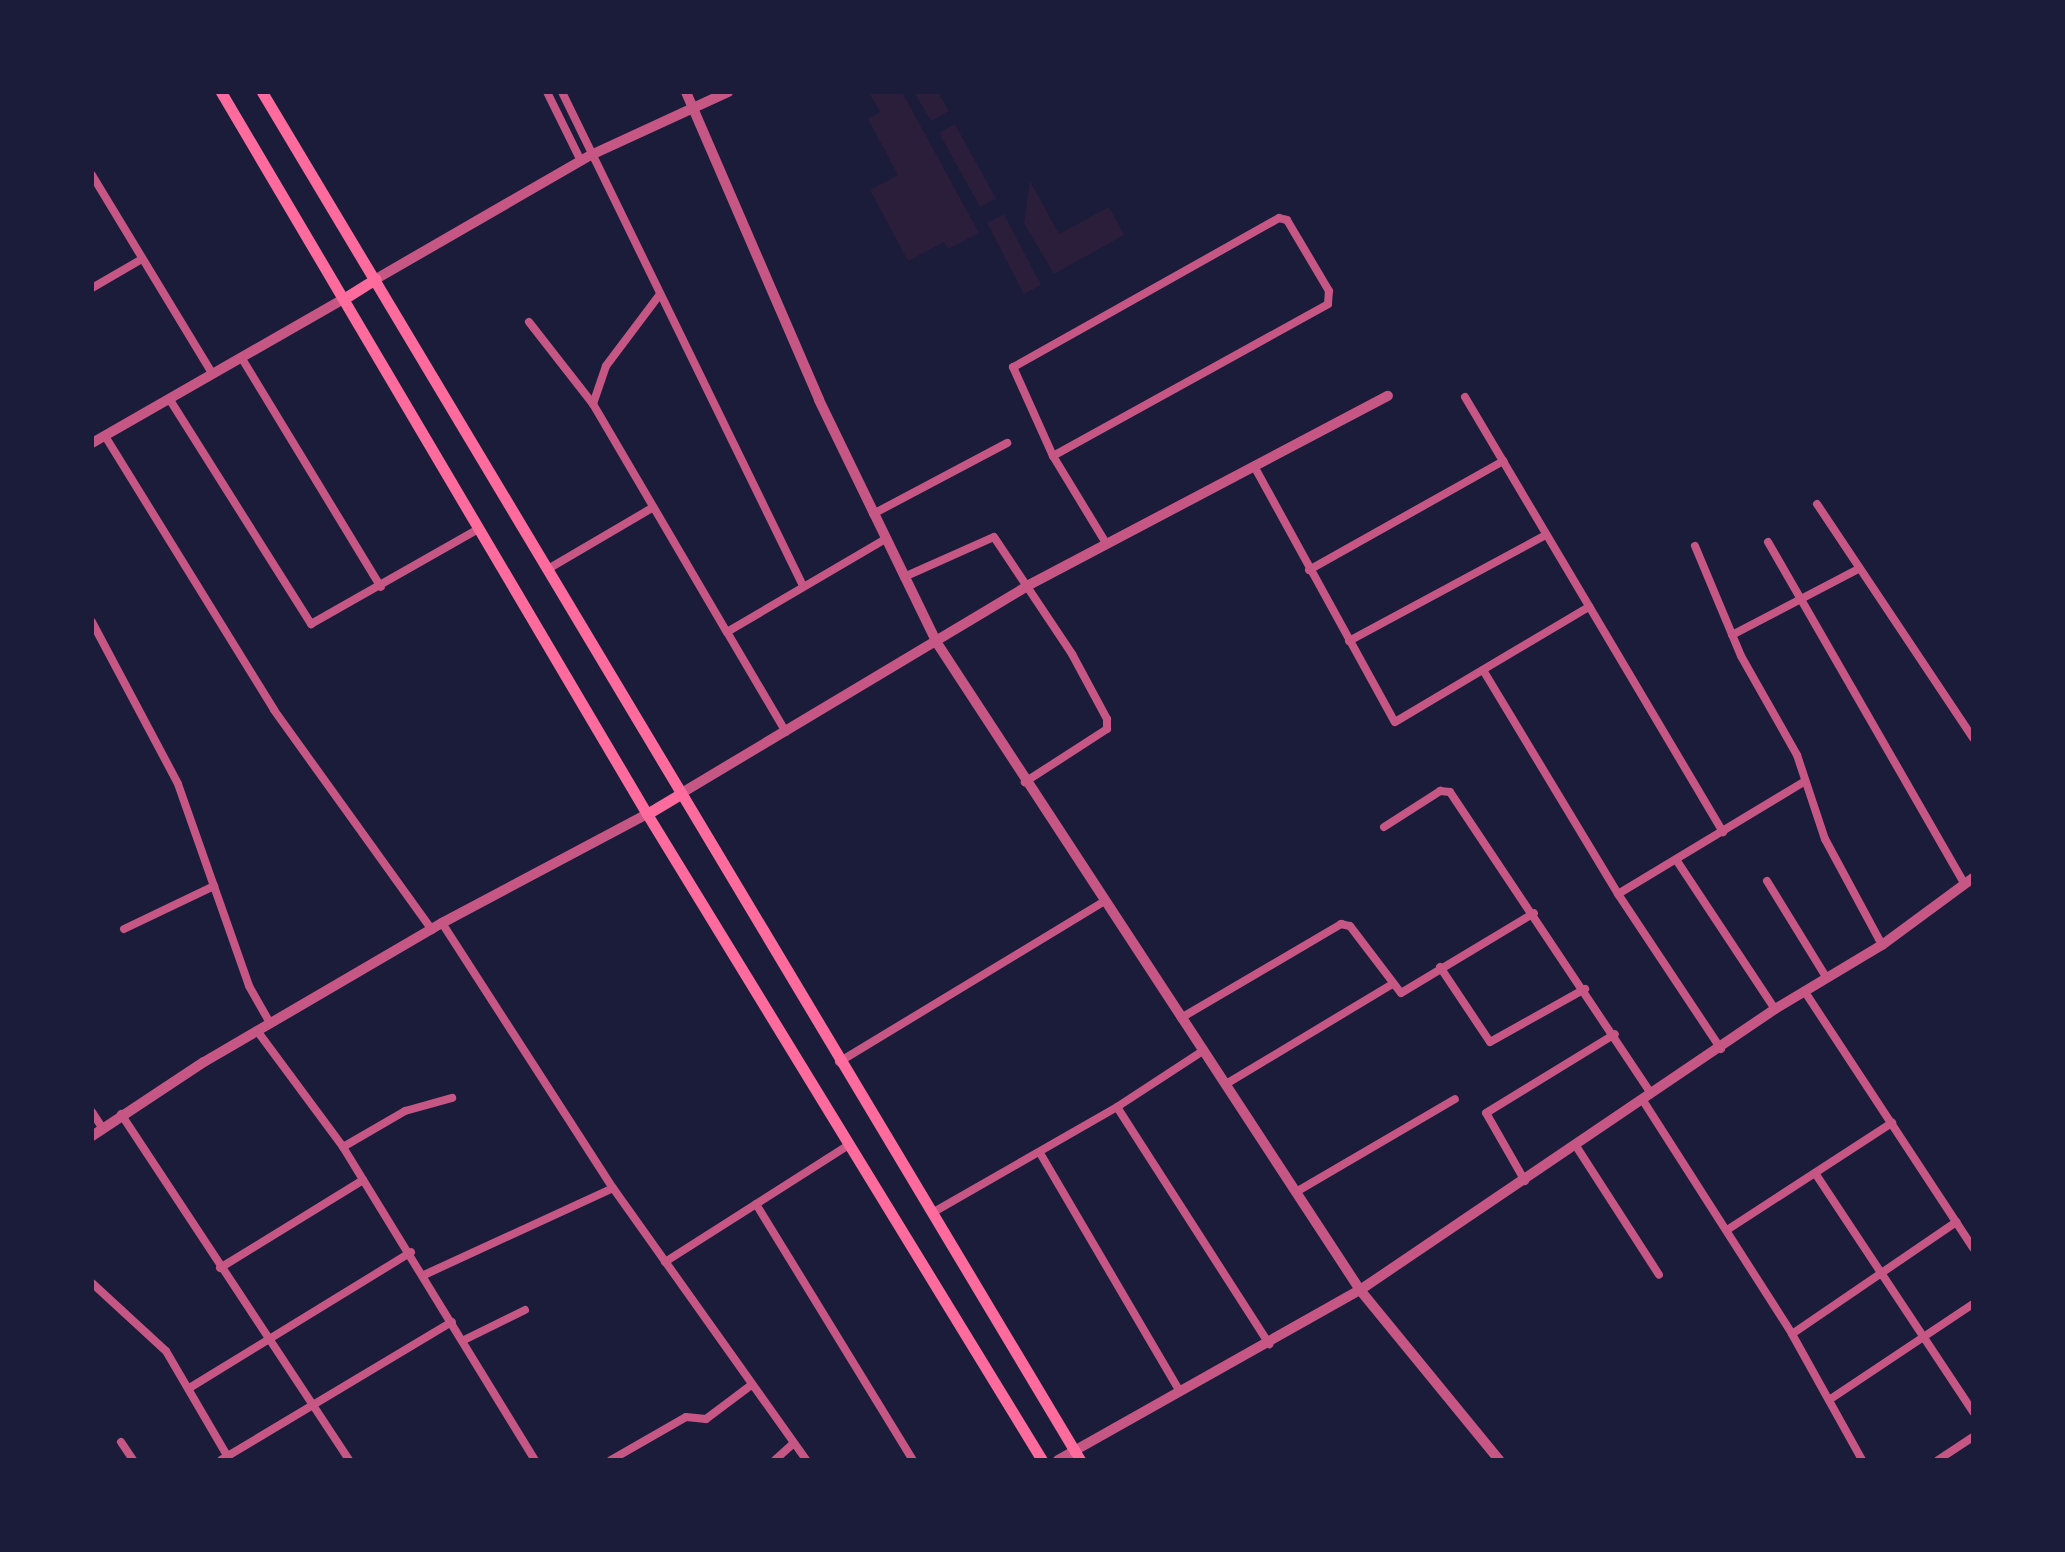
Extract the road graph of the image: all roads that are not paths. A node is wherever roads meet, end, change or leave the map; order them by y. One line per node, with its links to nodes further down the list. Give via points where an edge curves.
1 (221, 92): 15 (main road)
2 (262, 92): 12 (main road)
3 (547, 92): 9 (street)
4 (562, 92): 8 (street)
5 (686, 92): 7 (street)
6 (728, 92): 7 (street)
7 (695, 110): 8 (street); 31 (street)
8 (591, 155): 9 (street); 14 (street)
9 (581, 161): 12 (street)
10 (92, 175): 11 (street)
11 (142, 259): 13 (street); 18 (street)
12 (376, 279): 15 (main road); 38 (main road)
13 (92, 288)
14 (660, 294): 22 (street, via 606,366); 42 (street)
15 (345, 298): 17 (street); 32 (main road)
16 (529, 322): 22 (street)
17 (241, 357): 18 (street); 44 (street)
18 (212, 373): 21 (street)
19 (1388, 396): 28 (street)
20 (1465, 397): 27 (street)
21 (170, 400): 23 (street); 44 (street, via 308,623 319,624)
22 (593, 404): 30 (street)
23 (105, 436): 24 (street); 70 (street, via 274,710)
24 (92, 443)
25 (1007, 443): 31 (street)
26 (1053, 456): 26 (street, via 1328,304 1329,291 1287,220 1279,218 1014,364 1013,374); 36 (street)
27 (1503, 461): 33 (street); 40 (street)
28 (1254, 466): 36 (street); 40 (street)
29 (1817, 504): 39 (street)
30 (652, 508): 38 (street); 48 (street)
31 (873, 514): 34 (street)
32 (480, 528): 44 (street); 58 (main road)
33 (1546, 535): 46 (street); 50 (street)
34 (884, 540): 41 (street); 42 (street)
35 (1768, 542): 45 (street)
36 (1106, 543): 43 (street)
37 (1695, 546): 49 (street)
38 (548, 569): 57 (main road)
39 (1858, 569): 45 (street); 54 (street)
40 (1309, 570): 50 (street)
41 (904, 577): 43 (street, via 994,537); 51 (street)
42 (803, 586): 48 (street)
43 (1027, 586): 51 (street); 56 (street, via 1087,681 1108,725)
44 (381, 587)
45 (1798, 600): 49 (street); 63 (street)
46 (1589, 607): 52 (street); 60 (street)
47 (92, 622): 64 (street, via 178,784)
48 (727, 632): 53 (street)
49 (1732, 635): 55 (street)
50 (1349, 641): 52 (street, via 1395,722)
51 (937, 643): 53 (street); 56 (street)
52 (1483, 670): 65 (street)
53 (786, 732): 57 (street)
54 (1973, 738)
55 (1805, 781): 60 (street); 71 (street, via 1825,839)
56 (1024, 783): 66 (street)
57 (680, 794): 58 (main road); 84 (main road)
58 (647, 814): 68 (street); 95 (main road)
59 (1384, 827): 67 (street, via 1440,791 1449,791)
60 (1723, 832): 61 (street)
61 (1677, 861): 65 (street); 77 (street)
62 (1767, 881): 73 (street)
63 (1969, 881): 71 (street)
64 (214, 886): 69 (street); 79 (street, via 249,986)
65 (1618, 894): 82 (street)
66 (1103, 902): 78 (street); 84 (street)
67 (1534, 913): 72 (street); 75 (street)
68 (442, 923): 70 (street); 102 (street)
69 (124, 929)
70 (432, 930): 79 (street)
71 (1882, 945): 73 (street)
72 (1440, 967): 74 (street, via 1406,992); 75 (street, via 1490,1042)
73 (1826, 977): 76 (street)
74 (1391, 985): 78 (street, via 1343,923); 85 (street)
75 (1585, 989): 81 (street)
76 (1805, 992): 77 (street); 92 (street)
77 (1775, 1009): 82 (street)
78 (1181, 1018): 83 (street)
79 (270, 1023): 80 (street)
80 (258, 1032): 91 (street); 97 (street)
81 (1615, 1034): 86 (street); 101 (street, via 1486,1113)
82 (1721, 1049): 86 (street)
83 (1204, 1050): 85 (street); 89 (street)
84 (839, 1062): 105 (main road)
85 (1226, 1084): 103 (street)
86 (1646, 1096): 96 (street); 107 (street)
87 (452, 1098): 97 (street, via 405,1111)
88 (1455, 1099): 103 (street)
89 (1117, 1107): 98 (street); 124 (street)
90 (92, 1112): 93 (street)
91 (121, 1113): 93 (street); 111 (street)
92 (1892, 1123): 99 (street); 106 (street)
93 (103, 1129): 94 (street)
94 (92, 1136)
95 (849, 1145): 104 (street); 143 (main road)
96 (1576, 1146): 101 (street); 113 (street)
97 (343, 1147): 100 (street)
98 (1040, 1153): 105 (street); 127 (street)
99 (1815, 1173): 107 (street); 114 (street)
100 (363, 1180): 109 (street); 111 (street)
101 (1525, 1181): 116 (street)
102 (613, 1188): 110 (street); 112 (street)
103 (1296, 1192): 116 (street)
104 (756, 1204): 110 (street); 142 (street)
105 (932, 1213): 134 (main road)
106 (1956, 1222): 108 (street); 114 (street)
107 (1727, 1230): 120 (street)
108 (1973, 1248)
109 (411, 1252): 112 (street); 123 (street)
110 (665, 1262): 125 (street)
111 (220, 1268): 123 (street)
112 (424, 1275): 119 (street)
113 (1659, 1275)
114 (1882, 1276): 120 (street); 121 (street)
115 (92, 1283): 126 (street, via 158,1342)
116 (1360, 1290): 124 (street); 145 (street)
117 (1973, 1304): 121 (street)
118 (525, 1310): 122 (street)
119 (452, 1322): 122 (street); 129 (street)
120 (1792, 1334): 128 (street)
121 (1924, 1338): 128 (street); 130 (street)
122 (464, 1340): 138 (street)
123 (268, 1342): 126 (street); 129 (street)
124 (1269, 1344): 127 (street)
125 (750, 1386): 133 (street); 139 (street, via 706,1419 686,1417)
126 (191, 1387): 135 (street)
127 (1179, 1390): 134 (street)
128 (1829, 1400): 146 (street)
129 (313, 1408): 135 (street); 137 (street)
130 (1973, 1412)
131 (1973, 1437): 147 (street)
132 (121, 1442): 136 (street)
133 (794, 1443): 140 (street); 141 (street)
134 (1077, 1455): 144 (street)
135 (226, 1459)
136 (133, 1460)
137 (349, 1460)
138 (535, 1460)
139 (611, 1460)
140 (775, 1460)
141 (806, 1460)
142 (913, 1460)
143 (1042, 1460)
144 (1058, 1460)
145 (1499, 1460)
146 (1862, 1460)
147 (1938, 1460)

